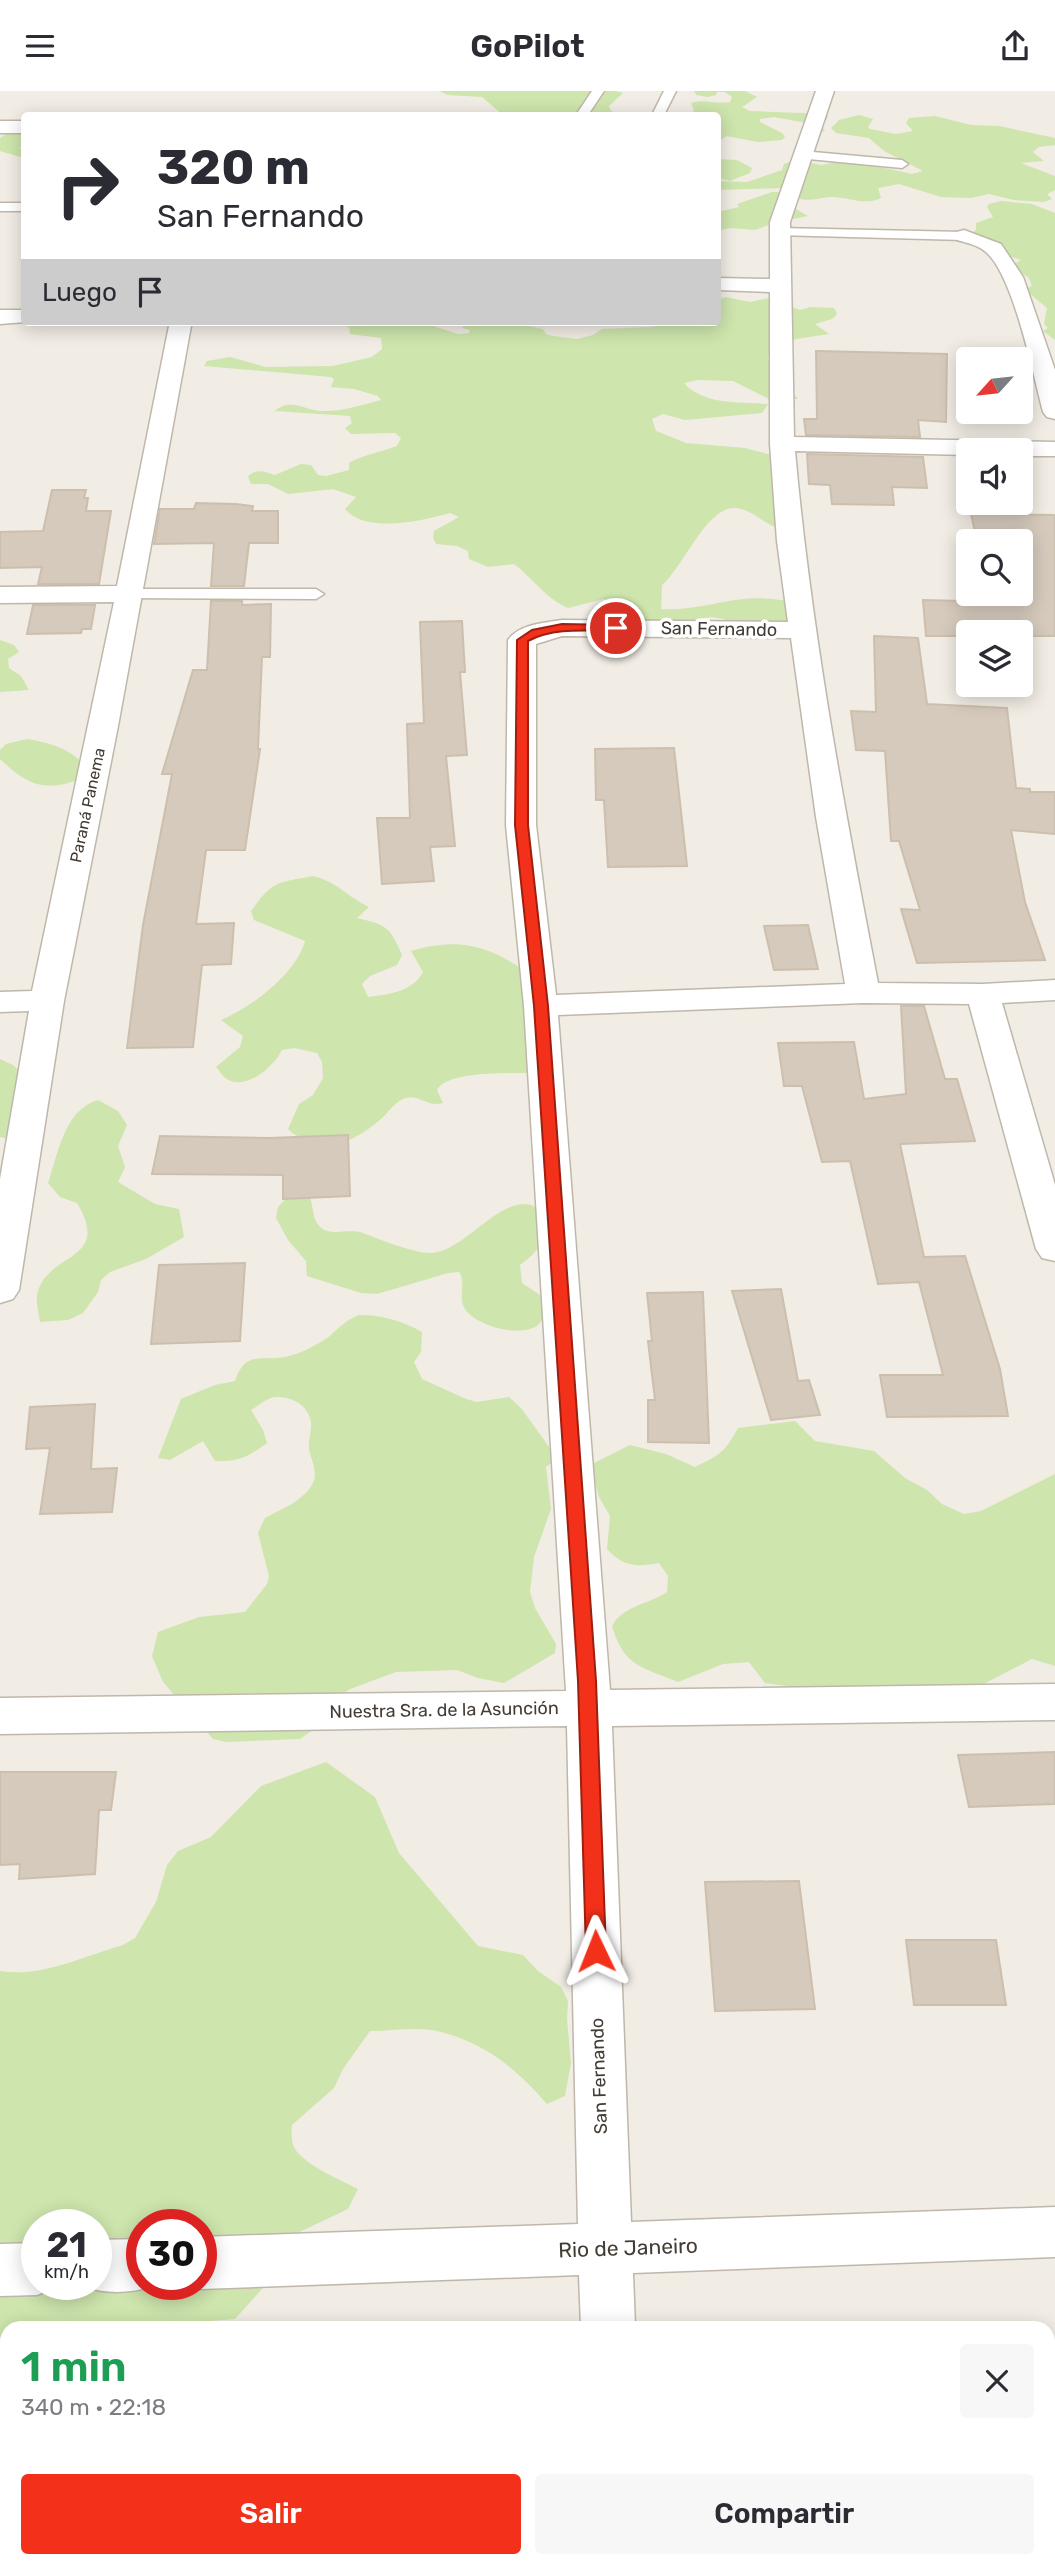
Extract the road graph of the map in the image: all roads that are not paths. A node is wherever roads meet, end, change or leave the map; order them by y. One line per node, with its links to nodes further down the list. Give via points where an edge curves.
1 (598, 91): 4 (lane)
2 (670, 91): 5 (lane)
3 (825, 91): 8 (street)
4 (584, 112)
5 (660, 112)
6 (0, 127): 7 (street)
7 (21, 127)
8 (802, 155): 9 (lane); 12 (street, via 786,198)
9 (902, 164)
10 (0, 207): 11 (lane)
11 (21, 207)
12 (780, 232): 13 (lane); 15 (street)
13 (964, 236): 19 (street, via 996,249 1009,272)
14 (721, 284): 15 (street)
15 (782, 286): 20 (street)
16 (21, 316): 17 (street)
17 (0, 317)
18 (180, 326): 22 (street, Paraná Panema)
19 (1055, 411)
20 (782, 444): 21 (street); 25 (street)
21 (1055, 449)
22 (128, 594): 23 (lane); 24 (street); 29 (street, Paraná Panema)
23 (316, 594)
24 (0, 595)
25 (803, 630): 27 (street); 31 (street, San Fernando, via 562,628 536,632 522,640 521,825)
26 (1055, 990): 28 (street)
27 (863, 993): 28 (street); 31 (street)
28 (983, 994): 32 (street)
29 (47, 1001): 30 (street); 33 (street, Paraná Panema)
30 (0, 1002)
31 (541, 1006): 35 (street, San Fernando)
32 (1055, 1249)
33 (0, 1290)
34 (1055, 1702): 35 (street, Nuestra Sra. de la Asunción)
35 (589, 1707): 36 (street, Nuestra Sra. de la Asunción); 38 (street, San Fernando)
36 (0, 1716)
37 (1055, 2232): 38 (street, Rio de Janeiro)
38 (604, 2248): 39 (street, Rio de Janeiro); 42 (street, San Fernando)
39 (217, 2262)
40 (21, 2269): 41 (street)
41 (0, 2270)
42 (608, 2321)

